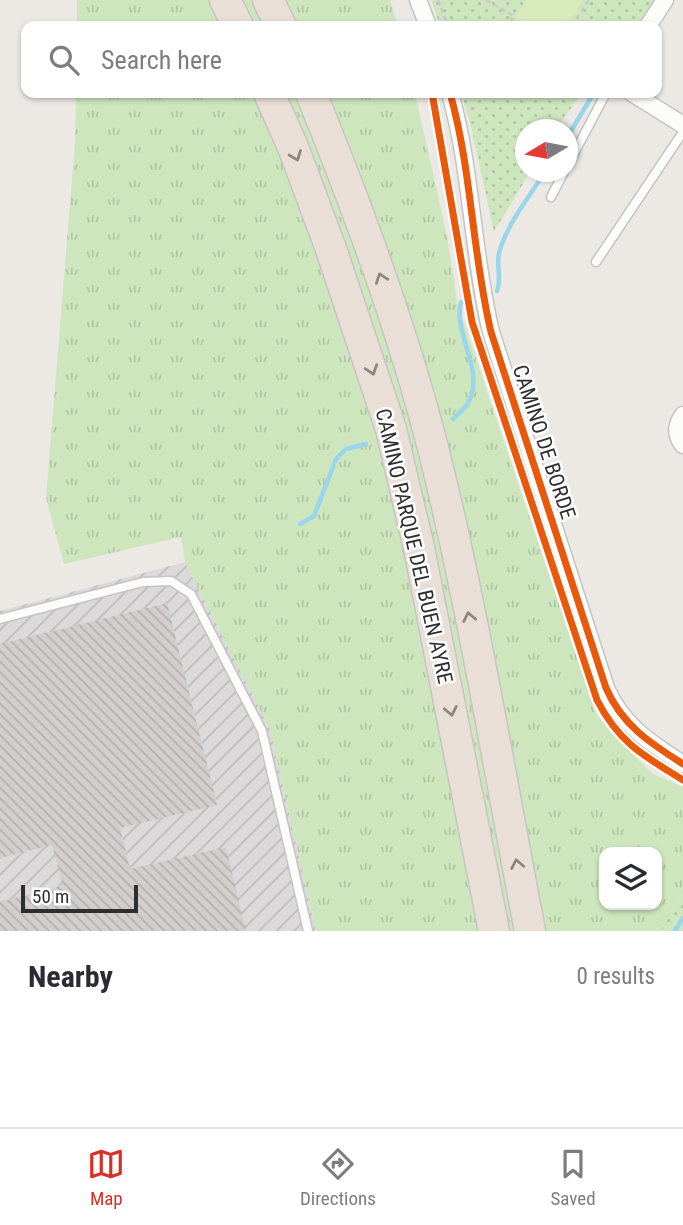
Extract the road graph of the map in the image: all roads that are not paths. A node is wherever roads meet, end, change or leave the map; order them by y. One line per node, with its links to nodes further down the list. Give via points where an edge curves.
1 (225, 0): 5 (highway)
2 (268, 0): 6 (highway)
3 (418, 0): 7 (street)
4 (665, 0): 8 (street)
5 (236, 21)
6 (278, 21)
7 (426, 21)
8 (651, 21)
9 (271, 98): 25 (highway, CAMINO PARQUE DEL BUEN AYRE, one-way to 25, via 327,237 391,429 419,548)
10 (313, 98): 26 (highway, CAMINO PARQUE DEL BUEN AYRE, one-way to 10, via 433,449 364,228)
11 (451, 98): 23 (street, CAMINO DE BORDE, via 491,332 606,688 634,730)
12 (603, 98): 16 (lane)
13 (640, 98): 14 (street)
14 (683, 125)
15 (683, 132): 19 (lane)
16 (578, 146)
17 (559, 182): 18 (lane)
18 (551, 197)
19 (596, 261)
20 (683, 415): 21 (street, via 677,432)
21 (682, 444)
22 (0, 619): 24 (lane, via 144,582 171,581 191,594 262,731)
23 (683, 764)
24 (308, 931)
25 (494, 931)
26 (530, 931)

